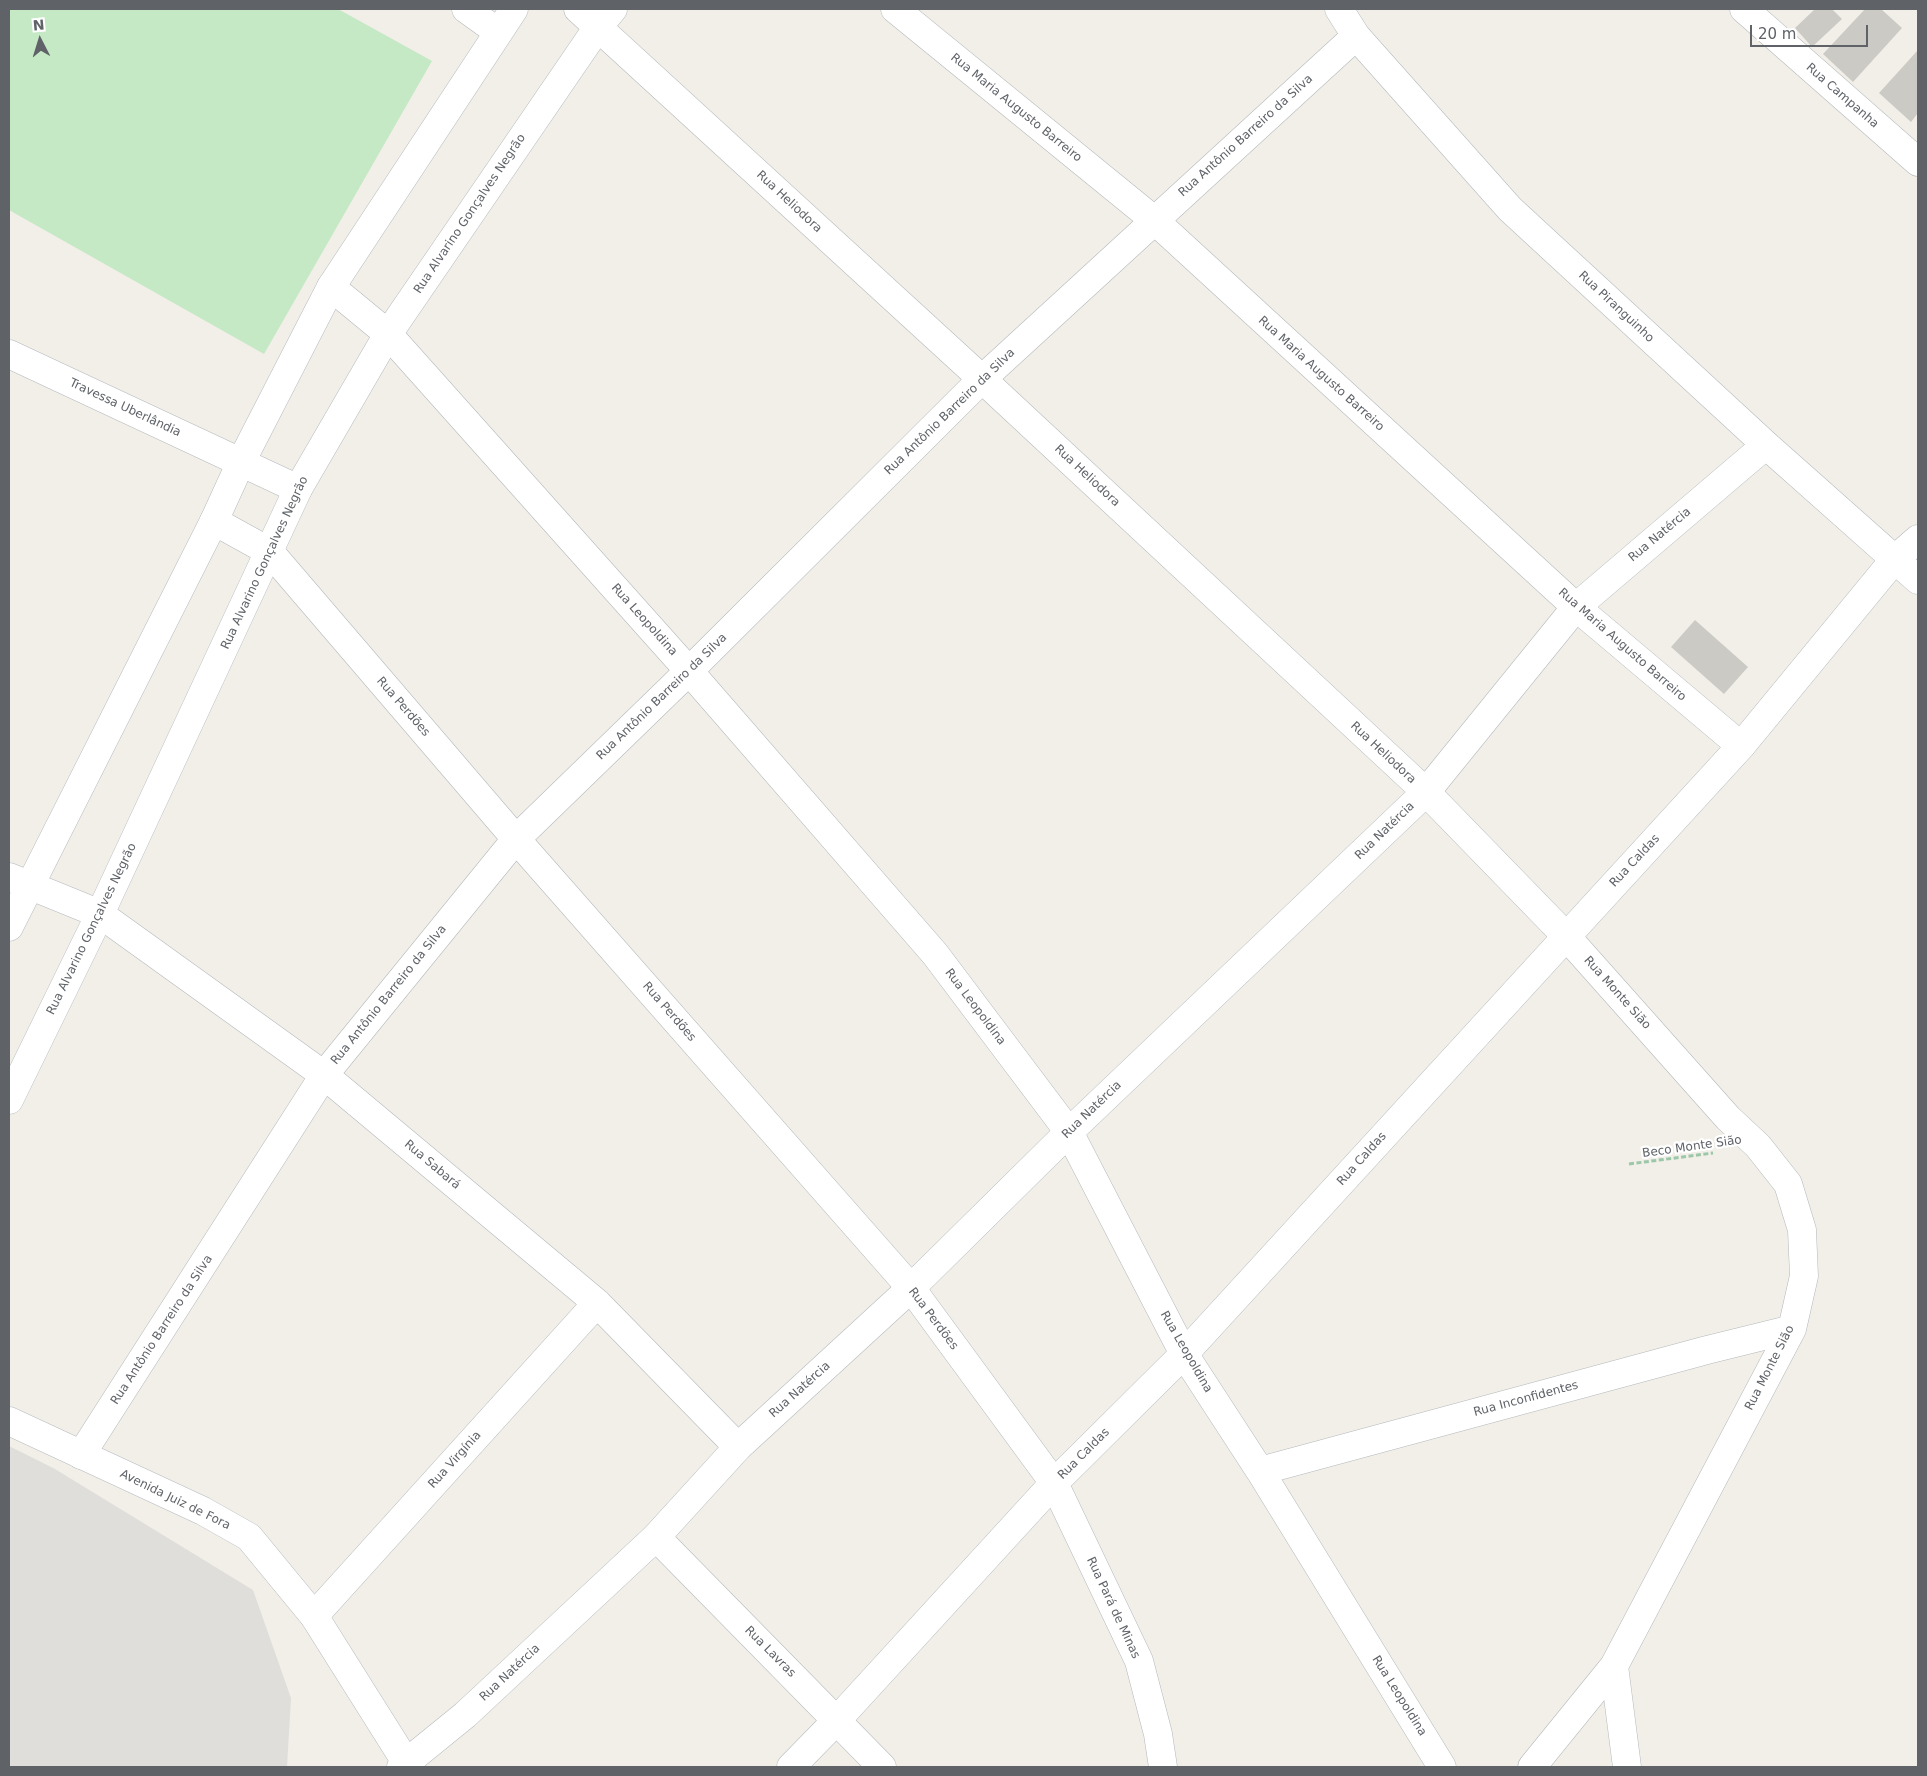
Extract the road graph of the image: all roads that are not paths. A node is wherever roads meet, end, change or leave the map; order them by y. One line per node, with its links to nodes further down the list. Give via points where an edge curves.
1 (466, 9): 8 (street)
2 (514, 9): 8 (street)
3 (578, 9): 7 (street, Rua Heliodora)
4 (895, 9): 11 (street, Rua Maria Augusto Barreiro)
5 (1339, 9): 9 (street, Rua Piranguinho)
6 (1744, 9): 10 (street, Rua Campanha)
7 (606, 18): 13 (street, Rua Alvarino Gonçalves Negrão); 15 (street, Rua Heliodora)
8 (498, 32): 12 (street)
9 (1356, 36): 11 (street, Rua Antônio Barreiro da Silva); 16 (street, Rua Piranguinho, via 1510,209)
10 (1918, 162)
11 (1154, 220): 15 (street, Rua Antônio Barreiro da Silva); 24 (street, Rua Maria Augusto Barreiro)
12 (331, 287): 13 (street, Rua Leopoldina); 17 (street)
13 (388, 334): 18 (street, Rua Alvarino Gonçalves Negrão); 25 (street, Rua Leopoldina)
14 (9, 354): 17 (street, Travessa Uberlândia)
15 (982, 379): 25 (street, Rua Antônio Barreiro da Silva); 27 (street, Rua Heliodora)
16 (1766, 446): 22 (street, Rua Piranguinho); 24 (street, Rua Natércia)
17 (240, 462): 18 (street, Travessa Uberlândia); 19 (street)
18 (298, 489): 21 (street, Rua Alvarino Gonçalves Negrão)
19 (214, 521): 21 (street); 29 (street)
20 (1918, 539): 22 (street, Rua Caldas)
21 (270, 552): 28 (street, Rua Perdões); 30 (street, Rua Alvarino Gonçalves Negrão)
22 (1894, 560): 23 (street, Rua Piranguinho); 26 (street, Rua Caldas)
23 (1918, 580)
24 (1576, 607): 26 (street, Rua Maria Augusto Barreiro); 27 (street, Rua Natércia)
25 (689, 671): 28 (street, Rua Antônio Barreiro da Silva); 35 (street, Rua Leopoldina, via 935,954)
26 (1741, 746): 32 (street, Rua Caldas)
27 (1426, 792): 32 (street, Rua Heliodora); 35 (street, Rua Natércia)
28 (516, 839): 33 (street, Rua Antônio Barreiro da Silva); 36 (street, Rua Perdões)
29 (20, 881): 30 (street, Rua Sabará); 31 (street)
30 (100, 914): 33 (street, Rua Sabará); 34 (street, Rua Alvarino Gonçalves Negrão)
31 (9, 927)
32 (1566, 936): 38 (street, Rua Monte Sião, via 1728,1118 1758,1146 1788,1184 1802,1230 1804,1276); 39 (street, Rua Caldas)
33 (324, 1075): 37 (street, Rua Sabará); 42 (street, Rua Antônio Barreiro da Silva)
34 (9, 1100)
35 (1069, 1132): 36 (street, Rua Natércia); 39 (street, Rua Leopoldina)
36 (911, 1288): 41 (street, Rua Natércia); 44 (street, Rua Perdões)
37 (597, 1303): 41 (street, Rua Sabará); 46 (street, Rua Virgínia)
38 (1792, 1329): 43 (street, Rua Inconfidentes); 47 (street, Rua Monte Sião)
39 (1184, 1354): 43 (street, Rua Leopoldina); 44 (street, Rua Caldas)
40 (9, 1421): 42 (street, Avenida Juiz de Fora)
41 (738, 1446): 45 (street, Rua Natércia)
42 (81, 1455): 46 (street, Avenida Juiz de Fora, via 203,1511 249,1538)
43 (1260, 1471): 53 (street, Rua Leopoldina)
44 (1054, 1483): 48 (street, Rua Caldas); 52 (street, Rua Pará de Minas, via 1139,1661)
45 (656, 1537): 48 (street, Rua Lavras); 49 (street, Rua Natércia, via 465,1715)
46 (314, 1616): 49 (street, Avenida Juiz de Fora)
47 (1614, 1666): 54 (street, Rua Monte Sião); 55 (street)
48 (838, 1720): 50 (street, Rua Caldas); 51 (street, Rua Lavras)
49 (405, 1766)
50 (791, 1767)
51 (882, 1767)
52 (1163, 1767)
53 (1442, 1767)
54 (1532, 1767)
55 (1627, 1767)

